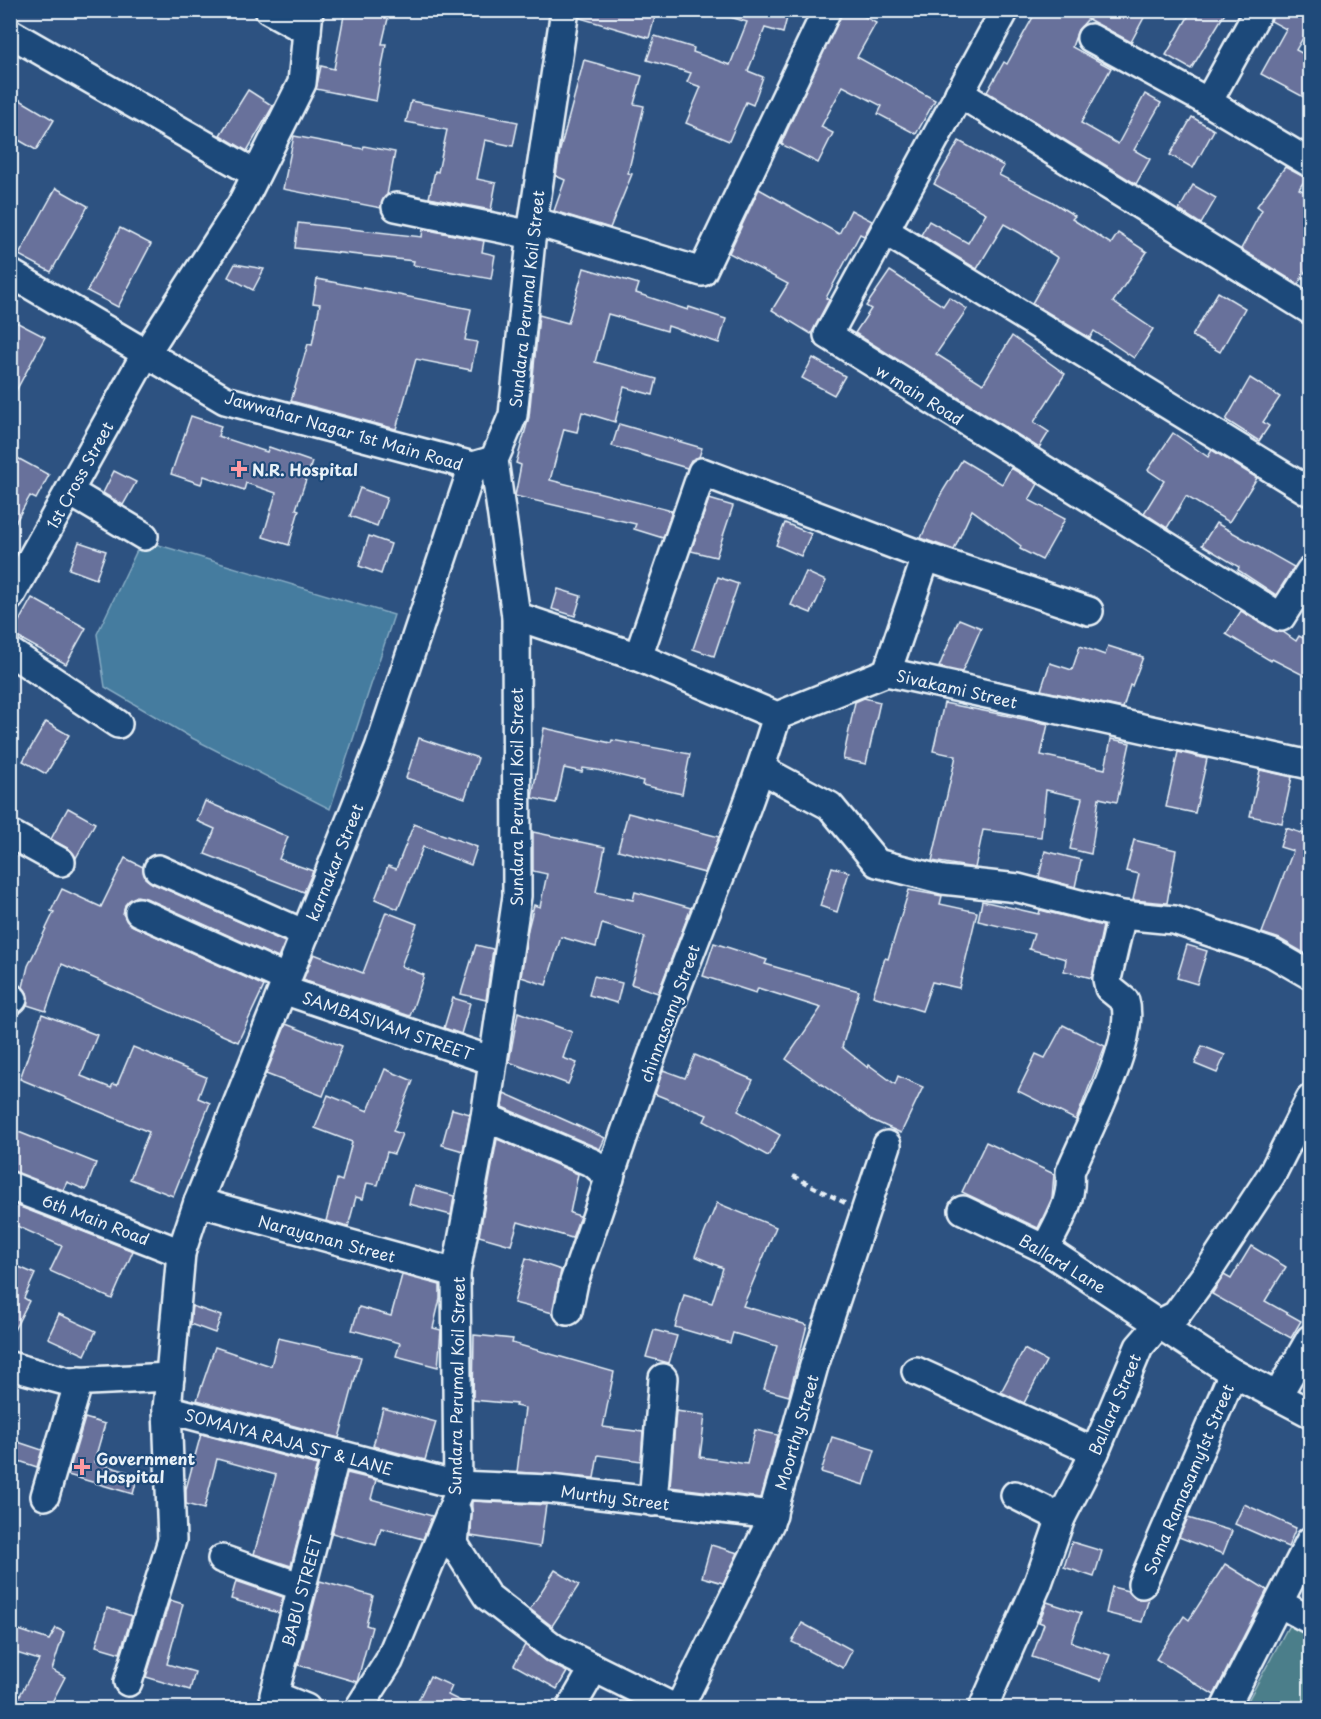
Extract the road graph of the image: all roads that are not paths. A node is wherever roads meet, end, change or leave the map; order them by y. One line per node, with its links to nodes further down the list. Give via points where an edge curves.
1 (268, 10): 6 (street)
2 (565, 10): 14 (street, Sundara Perumal Koil Street)
3 (827, 10): 14 (street, via 702,272)
4 (1005, 10): 9 (street, w main Road)
5 (1259, 10): 10 (street)
6 (308, 21): 12 (street, 1st Cross Street, via 302,83)
7 (10, 33): 12 (street)
8 (1091, 38): 10 (street)
9 (959, 93): 15 (street, w main Road); 17 (street)
10 (1208, 102): 11 (street)
11 (1311, 163)
12 (256, 174): 18 (street, 1st Cross Street, via 241,205)
13 (396, 207): 14 (street)
14 (532, 228): 19 (street, Sundara Perumal Koil Street, via 513,415)
15 (885, 231): 21 (street); 24 (street, w main Road, via 828,335 1281,617)
16 (10, 273): 18 (street, Jawwahar Nagar 1st Main Road)
17 (1311, 310)
18 (146, 353): 19 (street, Jawwahar Nagar 1st Main Road, via 225,400); 20 (street, 1st Cross Street)
19 (483, 463): 27 (street, Sundara Perumal Koil Street); 40 (street, karnakar Street, via 379,748)
20 (70, 492): 22 (street); 25 (street, 1st Cross Street)
21 (1311, 492)
22 (144, 536)
23 (926, 556): 26 (street); 29 (street, via 702,472); 30 (street)
24 (1311, 571)
25 (10, 597)
26 (1089, 611)
27 (516, 616): 29 (street); 43 (street, Sundara Perumal Koil Street, via 518,896)
28 (10, 652): 32 (street)
29 (638, 657): 31 (street)
30 (887, 672): 31 (street, Sivakami Street); 33 (street, Sivakami Street)
31 (777, 716): 34 (street, chinnasamy Street)
32 (118, 724)
33 (1311, 765)
34 (761, 769): 39 (street, via 830,806 877,863 943,880 1018,888); 47 (street, chinnasamy Street, via 673,998)
35 (10, 834): 36 (street)
36 (61, 862)
37 (158, 868): 40 (street)
38 (139, 912): 42 (street, SAMBASIVAM STREET)
39 (1122, 915): 41 (street, via 1174,920 1272,953); 51 (street, via 1107,979 1109,988 1125,1001 1128,1016 1116,1065 1070,1172 1072,1189 1068,1204)
40 (305, 934): 42 (street, karnakar Street)
41 (1311, 975)
42 (285, 984): 43 (street, SAMBASIVAM STREET); 49 (street, karnakar Street)
43 (493, 1061): 45 (street, Sundara Perumal Koil Street)
44 (1311, 1099): 55 (street, Ballard Street, via 1272,1174 1209,1270 1176,1316)
45 (485, 1117): 47 (street, via 593,1163); 53 (street, Sundara Perumal Koil Street)
46 (886, 1145): 72 (street, Moorthy Street, via 814,1366)
47 (610, 1178): 54 (street, chinnasamy Street, via 574,1282)
48 (10, 1186): 52 (street, 6th Main Road)
49 (198, 1202): 52 (street, karnakar Street); 53 (street, Narayanan Street)
50 (963, 1210): 51 (street, Ballard Lane)
51 (1045, 1249): 55 (street, Ballard Lane)
52 (181, 1253): 60 (street, SOMAIYA RAJA ST & LANE)
53 (456, 1273): 68 (street, Sundara Perumal Koil Street)
54 (568, 1311)
55 (1160, 1323): 59 (street, Ballard Lane); 66 (street, Ballard Street, via 1139,1347)
56 (1311, 1340): 63 (street)
57 (10, 1366): 62 (street)
58 (916, 1371): 66 (street)
59 (1233, 1373): 63 (street, Ballard Lane); 76 (street, Soma Ramasamy1st Street)
60 (170, 1377): 62 (street); 64 (street, SOMAIYA RAJA ST & LANE)
61 (663, 1378): 71 (street)
62 (79, 1382): 70 (street)
63 (1278, 1395): 65 (street, Ballard Lane)
64 (167, 1409): 67 (street, SOMAIYA RAJA ST & LANE); 81 (street, via 172,1540)
65 (1311, 1413)
66 (1095, 1452): 73 (street, Ballard Street)
67 (336, 1454): 68 (street, SOMAIYA RAJA ST & LANE); 77 (street, BABU STREET)
68 (458, 1490): 71 (street, Murthy Street, via 549,1489); 80 (street, via 454,1544 487,1596 554,1648); 83 (street, Sundara Perumal Koil Street, via 389,1661)
69 (1015, 1495): 73 (street)
70 (45, 1496)
71 (653, 1502): 72 (street, Murthy Street)
72 (773, 1515): 85 (street, Moorthy Street)
73 (1061, 1518): 86 (street, Ballard Street, via 1038,1583)
74 (1311, 1541): 78 (street)
75 (222, 1559): 77 (street)
76 (1142, 1584)
77 (302, 1587): 82 (street, BABU STREET, via 274,1695)
78 (1279, 1603): 79 (street); 87 (street)
79 (1311, 1620)
80 (594, 1668): 84 (street); 85 (street)
81 (128, 1682)
82 (306, 1708)
83 (359, 1708)
84 (571, 1708)
85 (677, 1708)
86 (982, 1708)
87 (1225, 1708)

